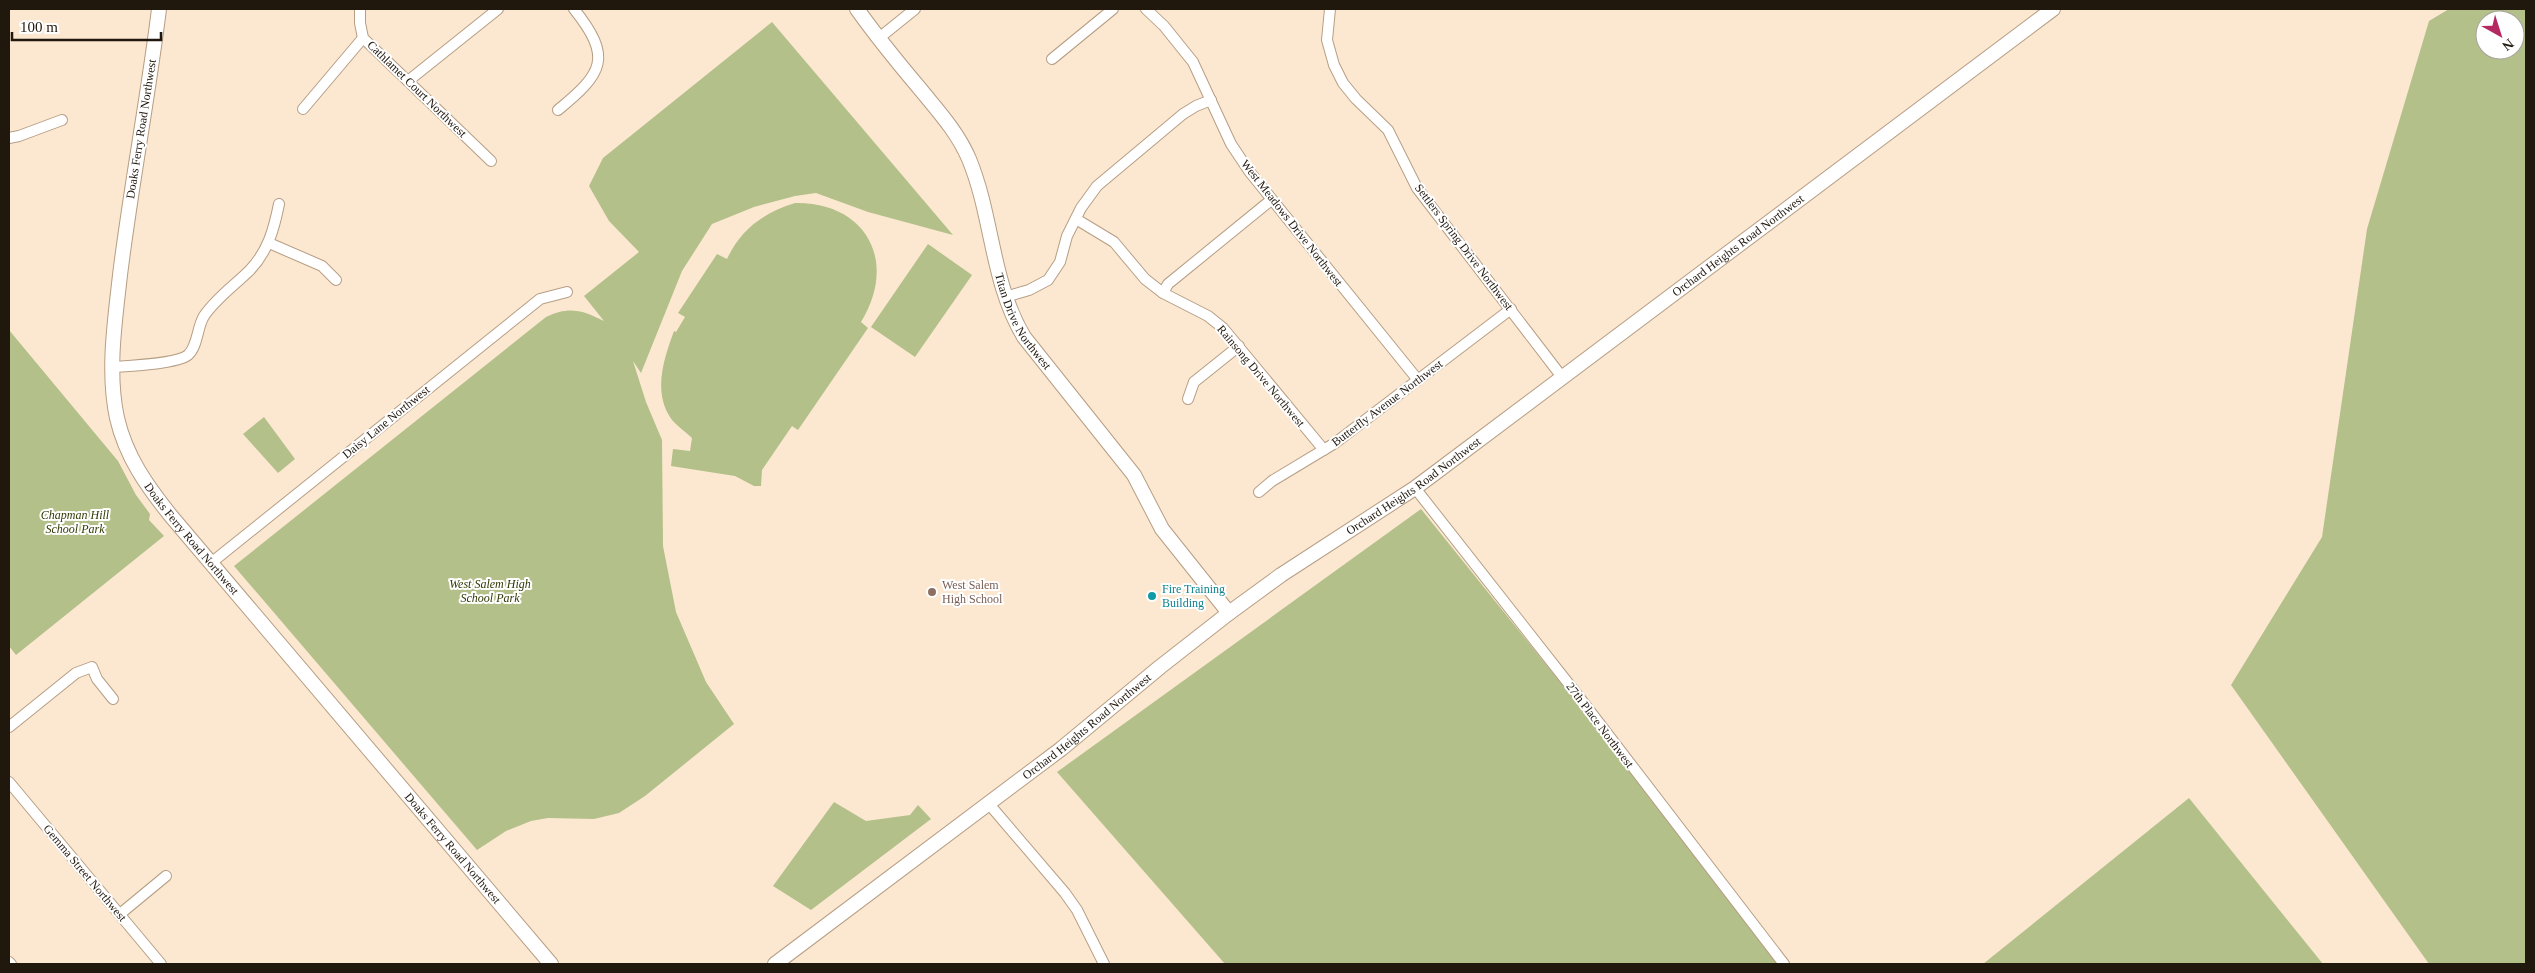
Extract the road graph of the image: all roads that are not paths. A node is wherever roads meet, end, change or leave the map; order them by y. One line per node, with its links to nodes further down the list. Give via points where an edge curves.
1 (159, 9): 31 (street, Doaks Ferry Road Northwest, via 127,215)
2 (360, 9): 11 (street, Cathlamet Court Northwest)
3 (498, 9): 14 (street)
4 (574, 9): 17 (street, via 592,32 598,47 598,61 589,82)
5 (857, 9): 12 (street, Titan Drive Northwest)
6 (915, 9): 12 (street)
7 (1113, 9): 13 (street)
8 (1146, 9): 15 (street, West Meadows Drive Northwest, via 1181,46)
9 (1330, 9): 29 (street, Settlers Spring Drive Northwest, via 1327,40 1343,83 1388,130 1417,188)
10 (2053, 9): 32 (street, Orchard Heights Road Northwest)
11 (363, 38): 14 (street, Cathlamet Court Northwest); 16 (street)
12 (879, 38): 28 (street, Titan Drive Northwest, via 948,123 962,146 979,190)
13 (1052, 59)
14 (408, 81): 20 (street, Cathlamet Court Northwest)
15 (1211, 100): 21 (street, West Meadows Drive Northwest, via 1231,144); 23 (street, via 1183,114 1108,175)
16 (303, 109)
17 (558, 110)
18 (62, 120): 19 (street)
19 (9, 138)
20 (491, 161)
21 (1271, 200): 27 (street, via 1168,284); 33 (street, West Meadows Drive Northwest)
22 (279, 204): 24 (street)
23 (1076, 219): 27 (street, Rainsong Drive Northwest, via 1114,242 1145,279); 28 (street, via 1067,236 1060,262 1048,280)
24 (269, 243): 25 (street, via 322,266); 31 (street, via 251,269 204,317 188,355 141,365)
25 (336, 280)
26 (567, 292): 38 (street, Daisy Lane Northwest, via 540,299)
27 (1163, 293): 30 (street, Rainsong Drive Northwest, via 1208,316)
28 (1005, 297): 39 (street, Titan Drive Northwest, via 1024,337 1134,475 1162,530)
29 (1512, 309): 32 (street, Settlers Spring Drive Northwest); 33 (street, Butterfly Avenue Northwest)
30 (1239, 346): 34 (street, via 1194,382); 35 (street, Rainsong Drive Northwest)
31 (112, 366): 38 (street, Doaks Ferry Road Northwest, via 118,419 136,469)
32 (1562, 377): 36 (street, Orchard Heights Road Northwest)
33 (1418, 380): 35 (street, Butterfly Avenue Northwest)
34 (1188, 399)
35 (1324, 450): 37 (street, Butterfly Avenue Northwest)
36 (1415, 488): 39 (street, Orchard Heights Road Northwest); 50 (street, 27th Place Northwest)
37 (1259, 492)
38 (210, 563): 47 (street, Doaks Ferry Road Northwest)
39 (1229, 613): 43 (street, Orchard Heights Road Northwest)
40 (112, 699): 41 (street, via 92,667 76,673)
41 (9, 728)
42 (9, 782): 45 (street, Gemma Street Northwest)
43 (989, 804): 48 (street, Orchard Heights Road Northwest); 49 (street, via 1065,893)
44 (166, 876): 45 (street)
45 (120, 914): 46 (street, Gemma Street Northwest)
46 (160, 964)
47 (551, 964)
48 (775, 964)
49 (1104, 964)
50 (1784, 964)

